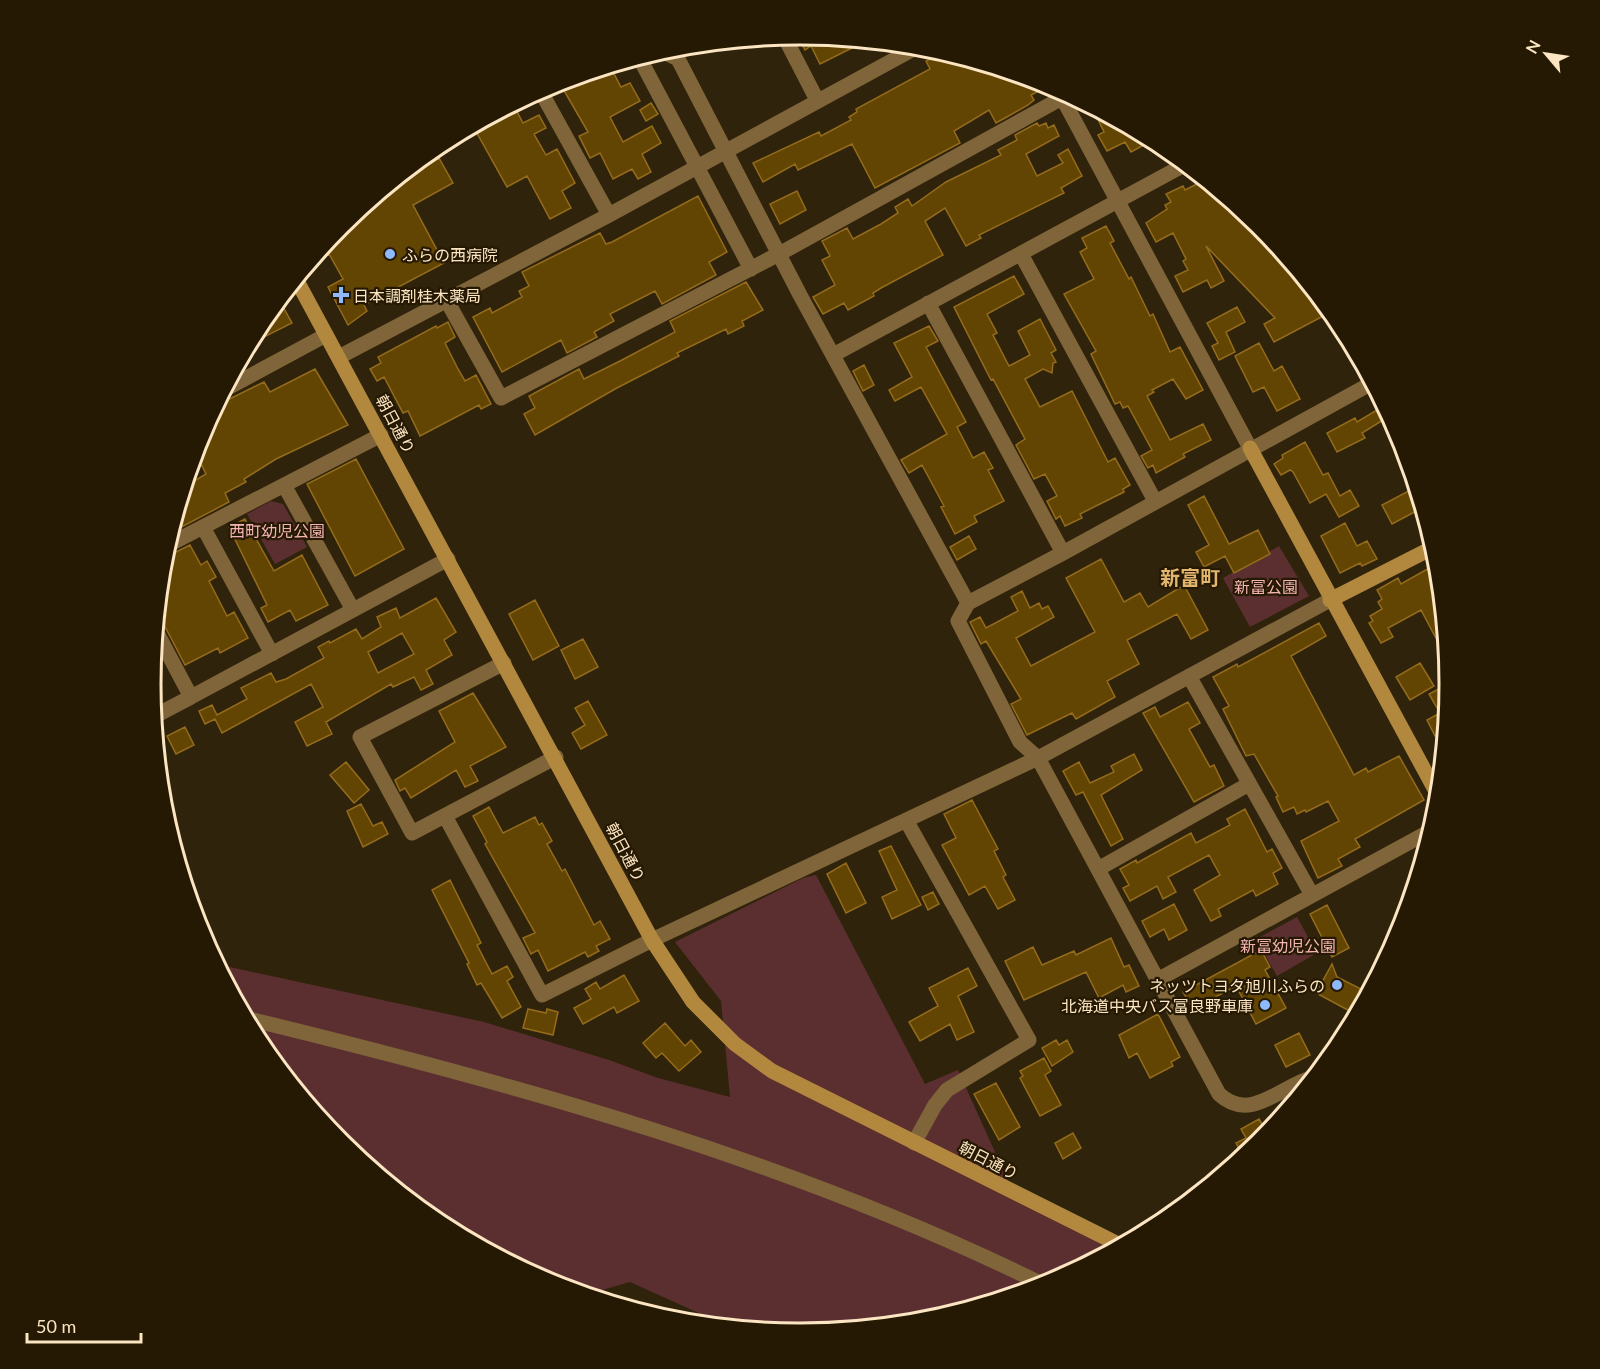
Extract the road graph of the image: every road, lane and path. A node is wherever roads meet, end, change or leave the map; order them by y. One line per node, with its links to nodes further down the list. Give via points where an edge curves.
1 (788, 45): 7 (street)
2 (902, 53): 7 (street)
3 (674, 57): 9 (street)
4 (643, 65): 10 (street)
5 (1052, 97): 14 (street)
6 (545, 99): 13 (street)
7 (818, 100): 9 (street)
8 (1064, 103): 12 (street)
9 (725, 153): 10 (street); 14 (street)
10 (697, 168): 13 (street); 16 (street)
11 (1177, 169): 12 (street)
12 (1117, 201): 15 (street); 26 (street)
13 (609, 215): 18 (street)
14 (778, 254): 16 (street); 21 (street)
15 (1021, 254): 19 (street); 28 (street)
16 (751, 268): 18 (street, via 501,398)
17 (300, 286): 20 (street, 朝日通り)
18 (447, 301): 22 (street)
19 (928, 303): 21 (street); 32 (street)
20 (326, 335): 22 (street, 朝日通り); 23 (street)
21 (835, 354): 35 (street)
22 (339, 357): 25 (street, 朝日通り)
23 (236, 384)
24 (1366, 386): 26 (street)
25 (381, 435): 27 (street); 33 (street, 朝日通り)
26 (1250, 448): 28 (street); 34 (street)
27 (284, 485): 29 (street); 36 (street)
28 (1155, 501): 32 (street)
29 (203, 527): 30 (street); 38 (street)
30 (177, 540)
31 (1425, 552): 34 (street)
32 (1063, 553): 35 (street)
33 (448, 560): 36 (street); 39 (street, 朝日通り)
34 (1330, 600): 40 (street); 45 (street)
35 (968, 603): 44 (street, via 958,621 1020,742)
36 (353, 610): 38 (street)
37 (162, 641): 41 (street)
38 (272, 654): 41 (street)
39 (504, 663): 43 (street, 朝日通り); 47 (street, via 360,737 412,833)
40 (1189, 676): 44 (street); 46 (street)
41 (191, 697): 42 (street)
42 (162, 712)
43 (556, 758): 47 (street); 52 (street, 朝日通り)
44 (1038, 758): 48 (street); 50 (street)
45 (1431, 783)
46 (1249, 784): 50 (street); 51 (street)
47 (445, 816): 52 (street, via 542,995)
48 (906, 820): 52 (street); 56 (street, via 1029,1040 947,1090)
49 (1421, 836): 51 (street)
50 (1098, 869): 53 (street)
51 (1312, 895): 53 (street)
52 (652, 940): 56 (street, 朝日通り, via 693,1002 735,1044 772,1071)
53 (1159, 979): 55 (street, via 1219,1094 1227,1102 1254,1106)
54 (256, 1021): 58 (street, via 427,1062 765,1168 882,1211)
55 (1298, 1085)
56 (914, 1143): 57 (street, 朝日通り)
57 (1113, 1242)
58 (1032, 1280)

